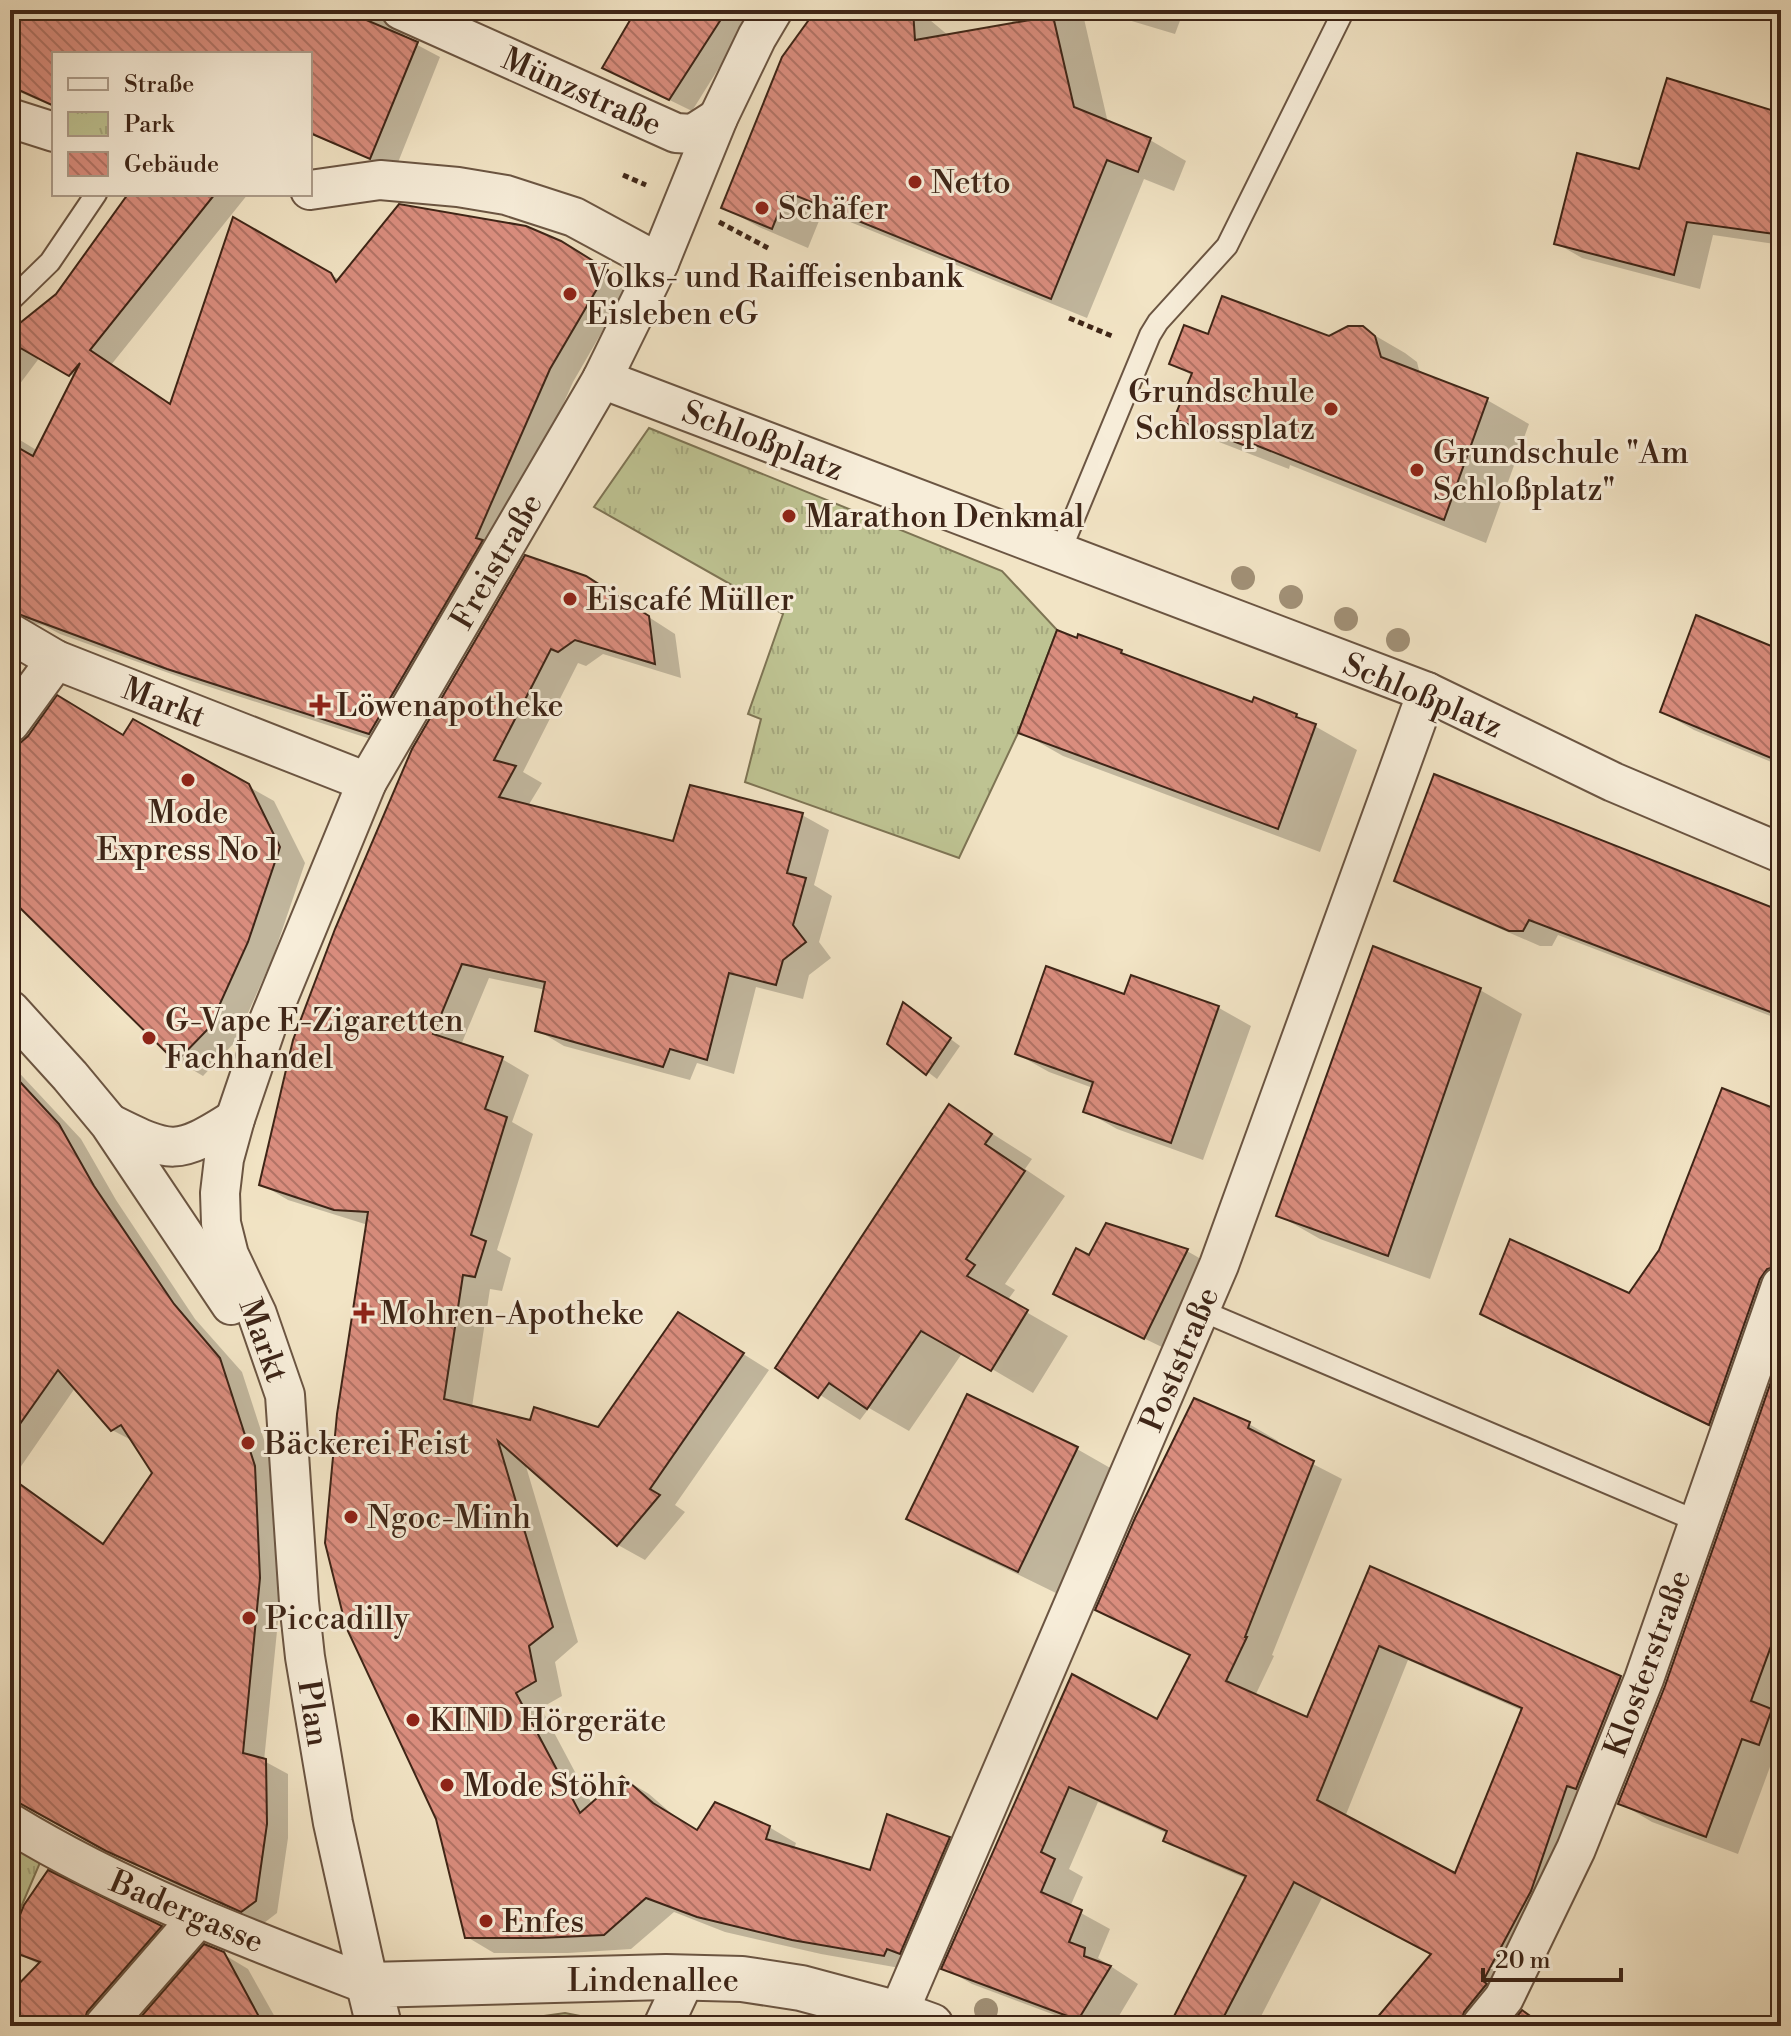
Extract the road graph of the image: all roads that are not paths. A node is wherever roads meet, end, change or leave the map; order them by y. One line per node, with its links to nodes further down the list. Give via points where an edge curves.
1 (401, 10): 5 (street, Münzstraße, via 676,133 693,134)
2 (773, 10): 5 (street, Freistraße)
3 (1344, 10): 12 (lane, via 1227,246 1158,322)
4 (10, 118): 6 (street)
5 (718, 118): 9 (street, Freistraße)
6 (52, 131)
7 (312, 190): 9 (street, via 380,180 506,195 586,223)
8 (95, 196): 10 (lane, via 50,262)
9 (659, 263): 11 (street, Freistraße)
10 (10, 301)
11 (602, 379): 12 (street, Schloßplatz); 17 (street, Freistraße)
12 (1060, 552): 15 (street, Schloßplatz)
13 (10, 633): 14 (street, Markt)
14 (56, 660): 16 (street); 17 (street, Markt)
15 (1427, 692): 18 (street, Schloßplatz, via 1613,782); 23 (street, Poststraße)
16 (10, 723)
17 (367, 782): 20 (street, Freistraße, via 267,1025)
18 (1781, 853)
19 (10, 1010): 21 (street, Markt)
20 (235, 1119): 21 (street, Markt, via 180,1148 152,1144); 24 (street, Markt, via 224,1159 221,1223)
21 (109, 1123): 24 (street, Markt)
22 (1781, 1286): 25 (street, Klosterstraße)
23 (1200, 1310): 25 (lane); 30 (street, Poststraße)
24 (285, 1395): 29 (street, Plan, via 299,1602 314,1718)
25 (1699, 1522): 33 (street, Klosterstraße, via 1576,1849 1504,1998)
26 (10, 1823): 27 (street, Badergasse)
27 (197, 1919): 29 (street, Badergasse); 31 (street)
28 (686, 1977): 29 (street, Lindenallee); 30 (street, Lindenallee, via 782,1984); 32 (street)
29 (374, 2006)
30 (915, 2020)
31 (104, 2026)
32 (663, 2026)
33 (1481, 2026)

